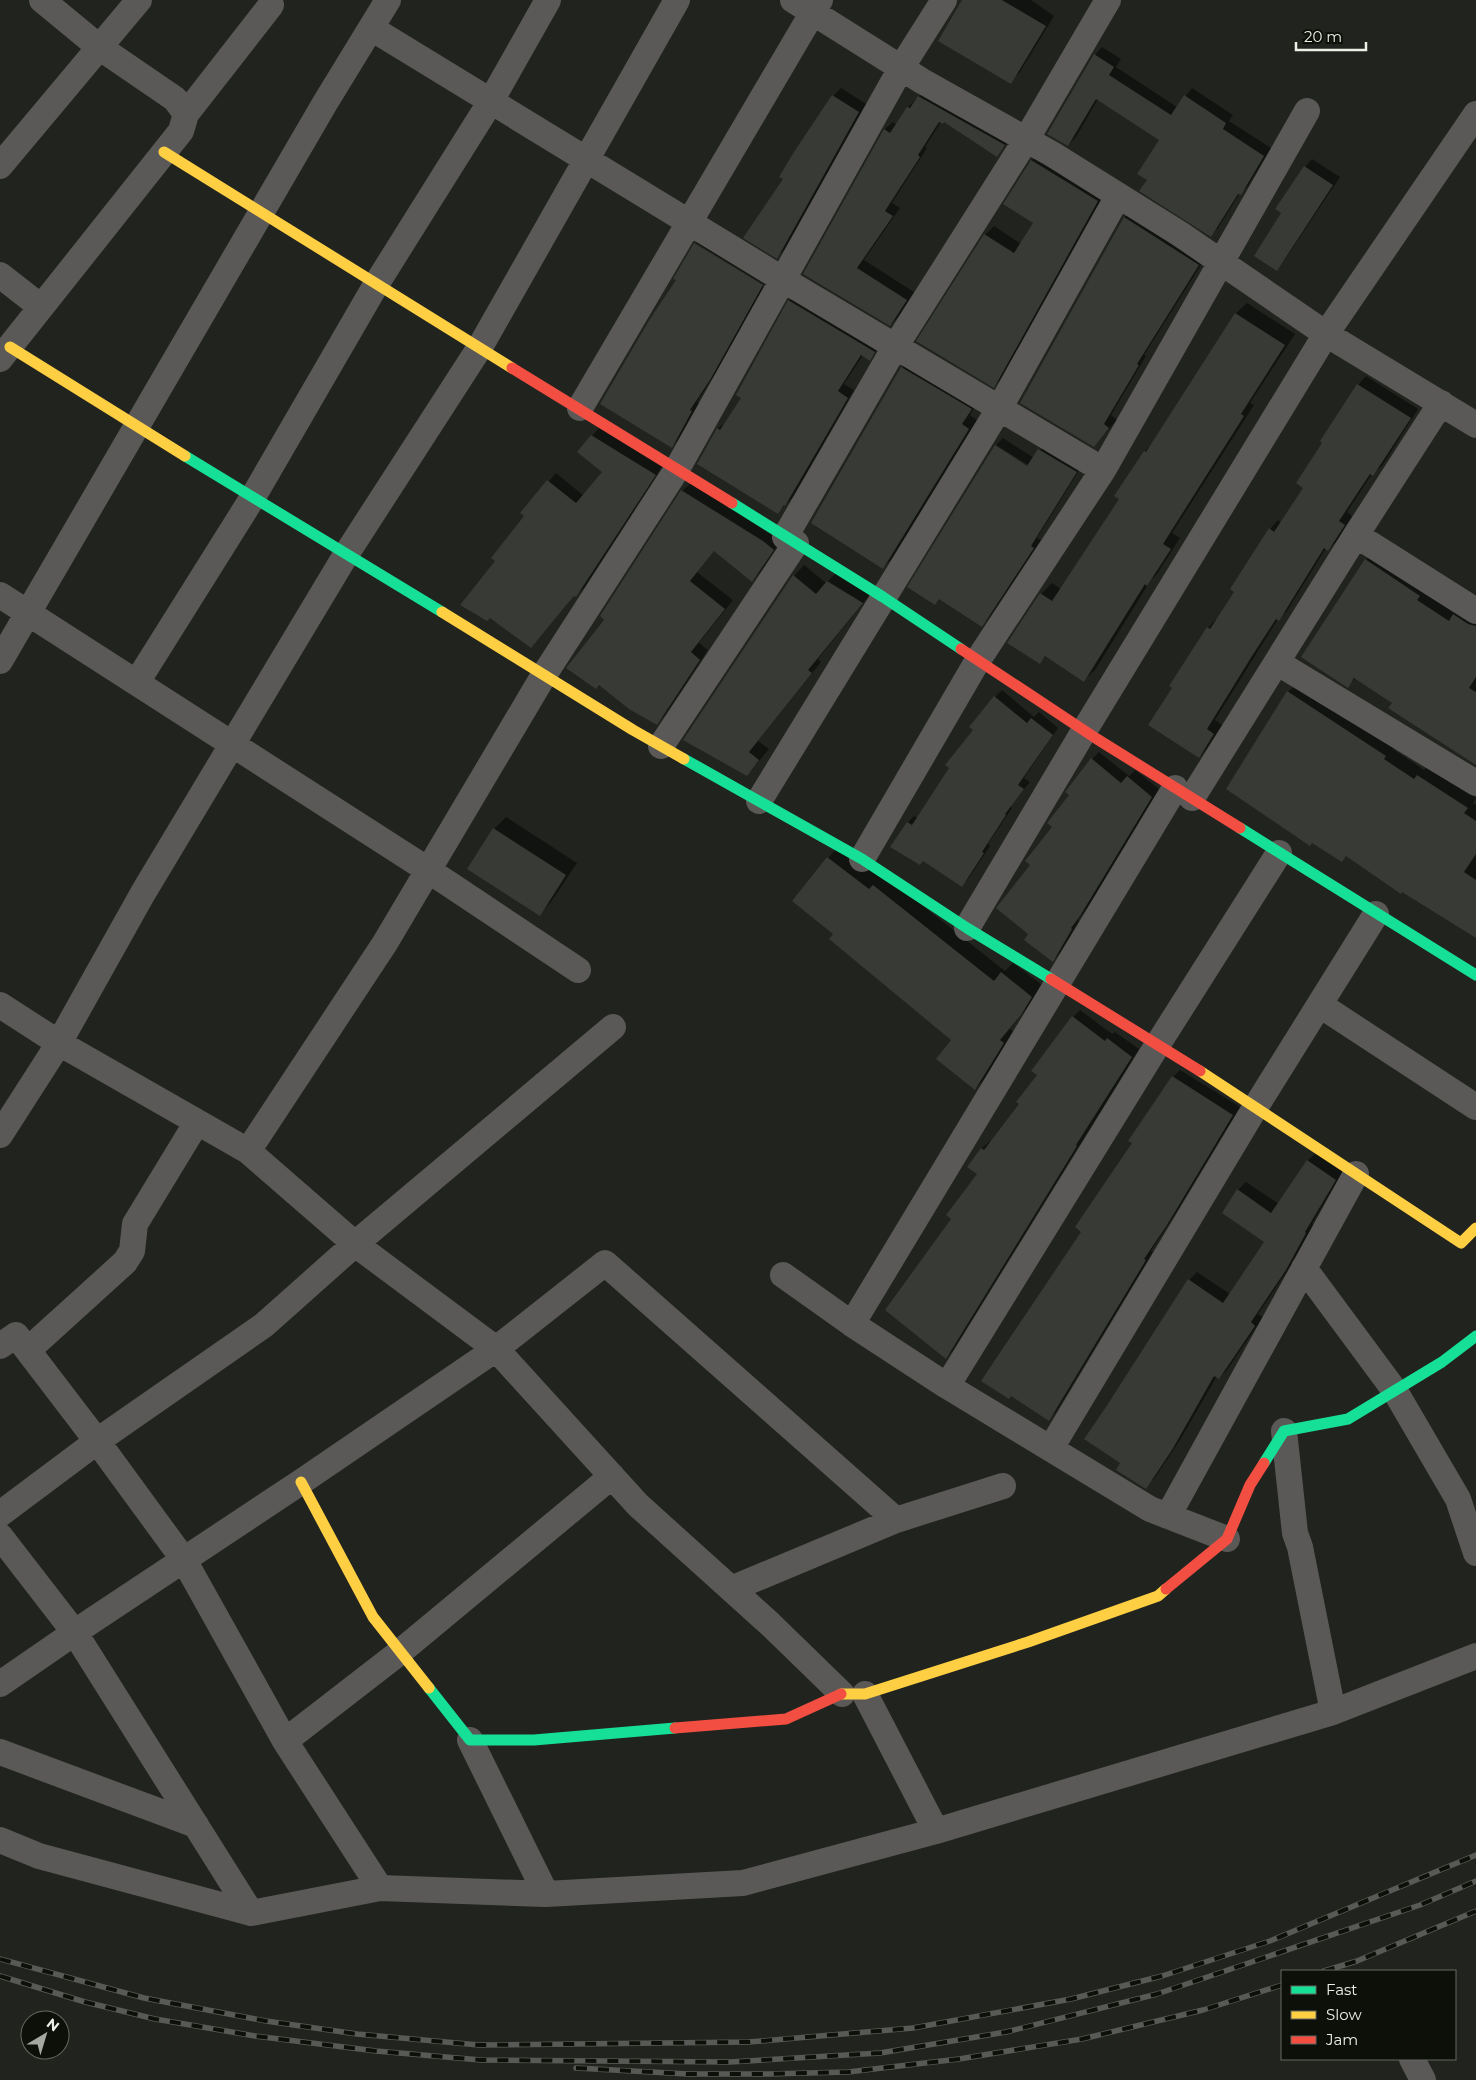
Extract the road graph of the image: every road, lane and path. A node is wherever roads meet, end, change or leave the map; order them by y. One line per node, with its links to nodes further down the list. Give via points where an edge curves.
1 (42, 0): 11 (street)
2 (139, 0): 11 (street)
3 (388, 0): 10 (street)
4 (548, 0): 13 (street)
5 (678, 0): 19 (street)
6 (944, 0): 12 (street)
7 (1108, 0): 17 (street)
8 (808, 4): 12 (street); 23 (street)
9 (271, 5): 15 (street)
10 (371, 28): 13 (street); 22 (street)
11 (99, 47): 15 (street, via 175,99); 20 (street)
12 (901, 68): 17 (street); 26 (street)
13 (491, 101): 19 (street); 27 (street)
14 (1307, 111): 24 (street)
15 (186, 114): 18 (street, via 181,131)
16 (1476, 114): 29 (street)
17 (1026, 140): 21 (street); 31 (street)
18 (164, 152): 22 (street); 28 (street)
19 (586, 160): 23 (street); 30 (street)
20 (0, 166)
21 (1118, 196): 24 (street); 35 (street)
22 (262, 212): 27 (street); 37 (street)
23 (689, 223): 26 (street); 34 (street)
24 (1221, 262): 29 (street); 39 (street)
25 (0, 275): 28 (street)
26 (782, 279): 31 (street); 38 (street)
27 (377, 283): 30 (street); 40 (street)
28 (41, 308): 32 (street)
29 (1326, 334): 33 (street); 53 (street)
30 (480, 347): 34 (street); 43 (street)
31 (895, 347): 35 (street); 42 (street)
32 (5, 353): 37 (street)
33 (1441, 403): 36 (street); 41 (street)
34 (580, 408): 38 (street)
35 (999, 409): 39 (street); 45 (street)
36 (1476, 425)
37 (136, 427): 40 (street); 47 (street)
38 (677, 469): 42 (street); 51 (street)
39 (1103, 470): 48 (street)
40 (253, 497): 43 (street); 52 (street)
41 (1356, 535): 46 (street); 50 (street)
42 (791, 540): 45 (street); 55 (street)
43 (347, 553): 51 (street); 54 (street)
44 (0, 595): 47 (street)
45 (884, 597): 48 (street); 58 (street)
46 (1476, 611)
47 (28, 613): 49 (street); 52 (street)
48 (978, 660): 53 (street); 60 (street)
49 (0, 661)
50 (1278, 663): 56 (street); 57 (street)
51 (544, 675): 55 (street); 61 (street)
52 (137, 682): 54 (street)
53 (1084, 730): 57 (street); 63 (street)
54 (233, 743): 61 (street); 70 (street)
55 (661, 746): 58 (street)
56 (1476, 783)
57 (1183, 793): 59 (street); 66 (street)
58 (759, 801): 60 (street)
59 (1279, 853): 62 (street); 71 (street)
60 (862, 859): 63 (street)
61 (428, 870): 64 (street); 76 (street, via 385,943)
62 (1376, 914): 65 (street); 68 (street)
63 (966, 928): 66 (street)
64 (578, 970)
65 (1476, 975)
66 (1056, 983): 71 (street); 82 (street)
67 (0, 1005): 70 (street)
68 (1320, 1005): 72 (street); 73 (street)
69 (613, 1027): 79 (street)
70 (58, 1043): 74 (street); 75 (street)
71 (1158, 1044): 73 (street); 87 (street)
72 (1476, 1107)
73 (1255, 1108): 77 (street); 91 (street)
74 (196, 1122): 76 (street); 86 (street, via 135,1224 132,1251 125,1262)
75 (0, 1135)
76 (248, 1151): 79 (street)
77 (1356, 1174): 78 (street, via 1461,1243); 80 (street)
78 (1476, 1228)
79 (355, 1244): 85 (street); 90 (street, via 264,1326)
80 (1304, 1268): 88 (street); 97 (street)
81 (783, 1275): 82 (street)
82 (852, 1324): 87 (street)
83 (1476, 1336): 88 (street, via 1442,1362)
84 (0, 1346): 86 (street, via 16,1335)
85 (496, 1349): 92 (street); 93 (street); 98 (street, via 605,1262)
86 (28, 1350): 90 (street)
87 (947, 1386): 91 (street)
88 (1395, 1390): 89 (street, via 1348,1418); 95 (street)
89 (1284, 1432): 100 (street, via 1250,1485); 109 (street, via 1295,1533)
90 (98, 1441): 96 (street); 102 (street)
91 (1050, 1448): 97 (street, via 1150,1509)
92 (612, 1476): 103 (street, via 638,1504); 105 (street)
93 (301, 1482): 102 (street); 105 (street, via 373,1618)
94 (1002, 1486): 98 (street)
95 (1467, 1495): 101 (street)
96 (0, 1514)
97 (1168, 1516): 100 (street)
98 (896, 1520): 103 (street)
99 (0, 1536): 104 (street)
100 (1226, 1540): 108 (street, via 1158,1596 1028,1642)
101 (1476, 1553)
102 (184, 1560): 104 (street); 111 (street)
103 (732, 1589): 108 (street)
104 (75, 1633): 107 (street); 113 (street)
105 (400, 1652): 110 (street); 111 (street)
106 (1476, 1656): 109 (street)
107 (0, 1684)
108 (854, 1694): 110 (street, via 786,1719 534,1740); 114 (street)
109 (1333, 1712): 114 (street)
110 (470, 1740): 117 (street)
111 (285, 1741): 116 (street)
112 (0, 1752): 113 (street)
113 (196, 1825): 118 (street)
114 (936, 1831): 117 (street, via 743,1883)
115 (0, 1840): 118 (street, via 39,1856)
116 (380, 1888): 117 (street); 118 (street)
117 (546, 1894)
118 (251, 1913)
119 (1413, 2060): 120 (street)
120 (1423, 2080)

